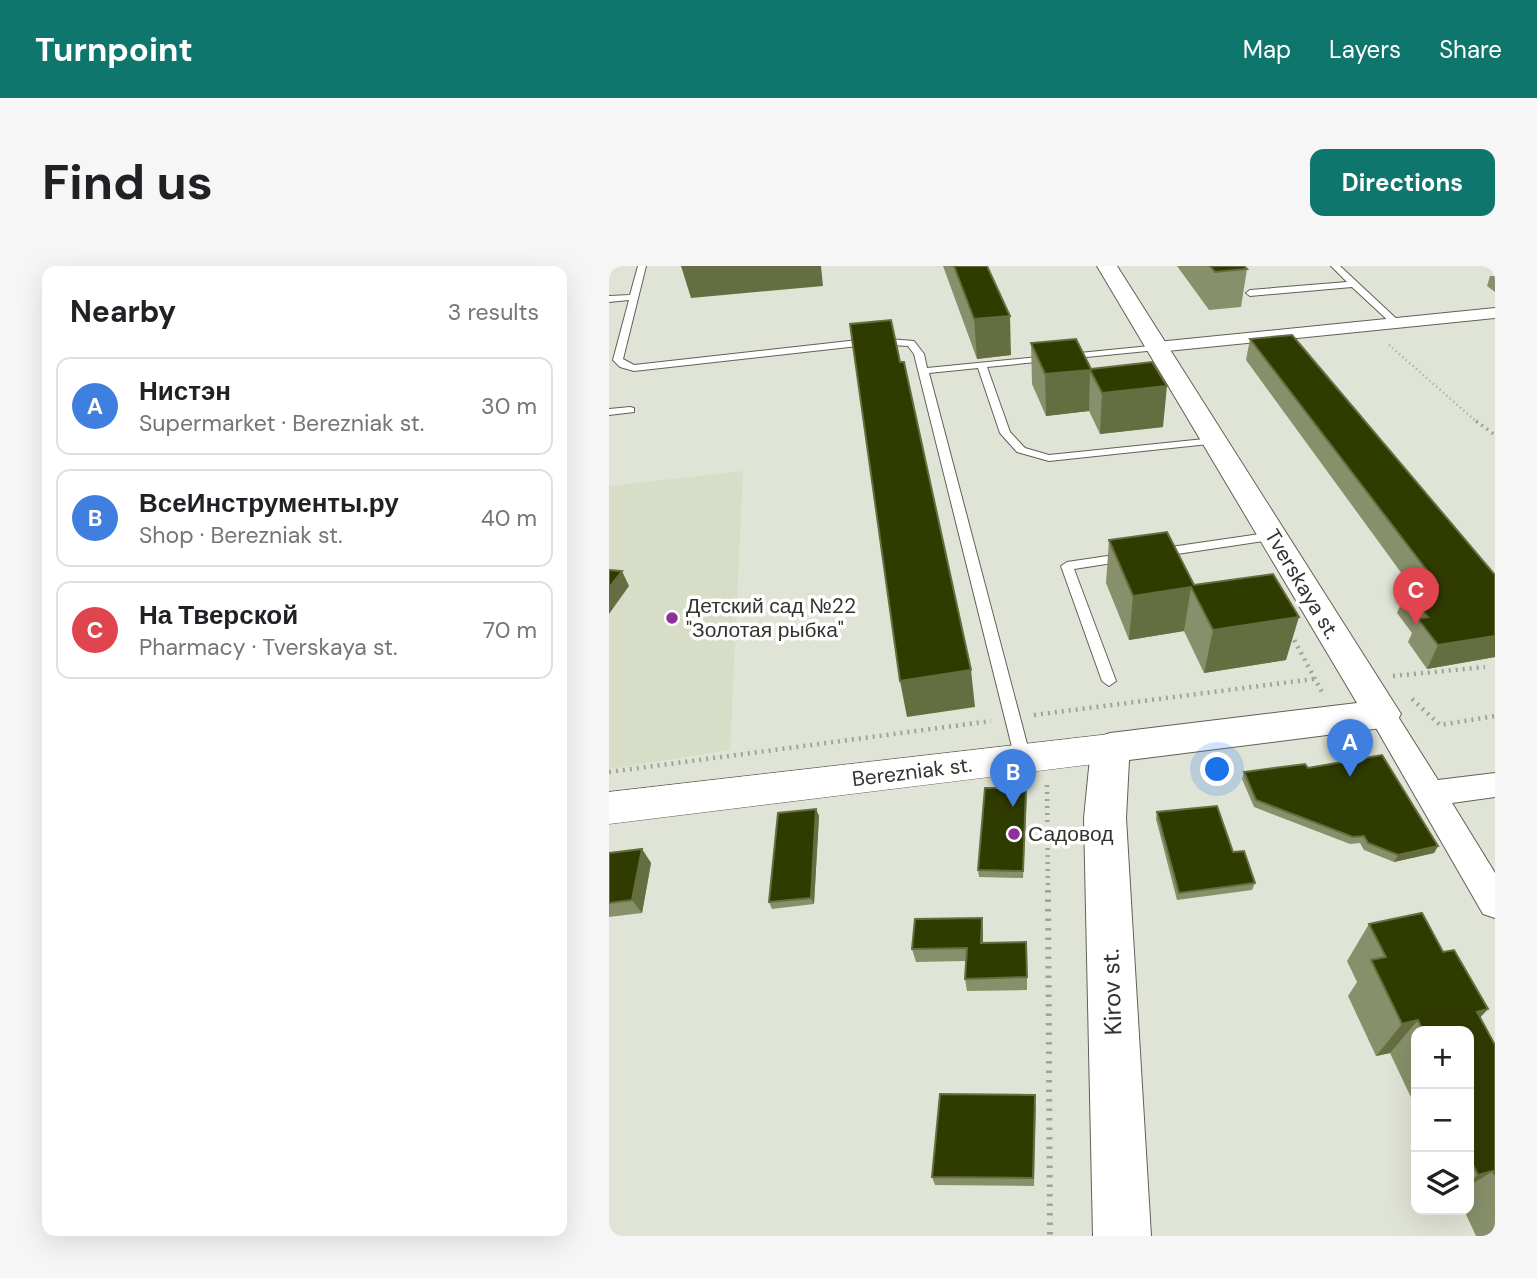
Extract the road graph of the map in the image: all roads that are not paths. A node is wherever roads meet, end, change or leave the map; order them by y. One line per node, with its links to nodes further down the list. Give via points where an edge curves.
1 (642, 266): 6 (lane)
2 (1107, 266): 10 (main road, Tverskaya st.)
3 (1335, 266): 4 (lane)
4 (1354, 284): 5 (lane); 9 (lane)
5 (1250, 293)
6 (634, 297): 7 (lane); 12 (lane, via 618,360 634,368 896,340 911,343)
7 (609, 299)
8 (1495, 313): 9 (street)
9 (1397, 324): 10 (street, via 1286,341)
10 (1157, 347): 11 (lane); 15 (main road, Tverskaya st.)
11 (982, 366): 12 (lane); 15 (lane, via 1005,433 1021,450 1062,457)
12 (923, 371): 20 (lane, via 1012,718)
13 (630, 410): 14 (lane)
14 (609, 412)
15 (1214, 441): 16 (main road, Tverskaya st.)
16 (1273, 537): 17 (lane, via 1067,566); 18 (main road, Tverskaya st.)
17 (1109, 681)
18 (1381, 714): 19 (main road, Berezniak st.); 22 (street, Tverskaya st.)
19 (1110, 748): 20 (street, Berezniak st.); 25 (main road, Kirov st., via 1105,818)
20 (1032, 757): 23 (street, Berezniak st.)
21 (1495, 785): 22 (street)
22 (1429, 794): 24 (street, Tverskaya st.)
23 (609, 808)
24 (1495, 903)
25 (1122, 1236)

